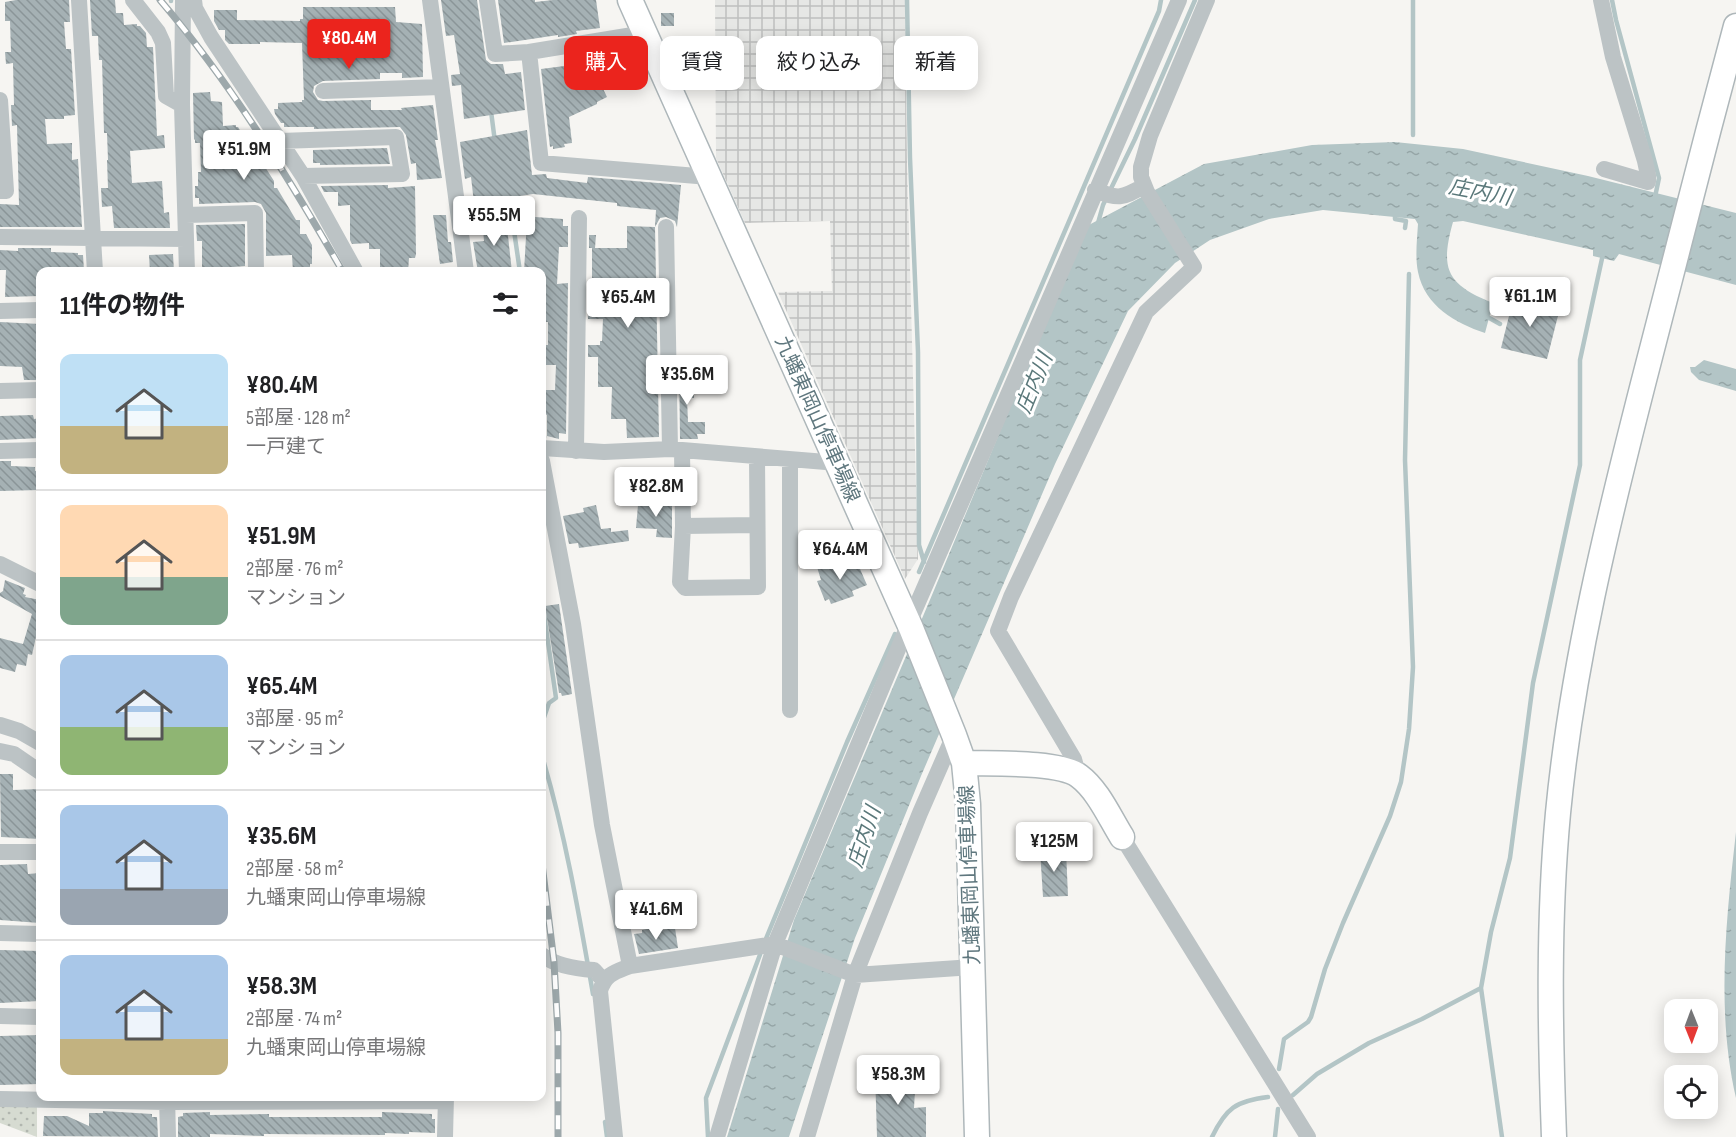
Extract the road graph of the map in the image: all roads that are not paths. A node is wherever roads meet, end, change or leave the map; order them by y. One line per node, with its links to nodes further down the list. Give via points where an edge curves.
1 (80, 0): 29 (street)
2 (133, 0): 17 (street, via 159,32 163,43 165,96)
3 (210, 0): 10 (street)
4 (430, 0): 14 (street)
5 (487, 0): 13 (street, via 495,54)
6 (630, 0): 12 (street, 九蟠東岡山停車場線)
7 (1179, 0): 24 (street)
8 (1207, 0): 22 (street, via 1145,152 1141,167)
9 (1601, 0): 19 (street, via 1648,182)
10 (190, 3): 17 (street); 18 (street)
11 (1736, 26): 86 (street, via 1592,591 1569,726 1553,887)
12 (645, 33): 13 (street); 21 (street, 九蟠東岡山停車場線)
13 (529, 52): 21 (street, via 541,163)
14 (441, 87): 15 (street); 35 (street)
15 (323, 91)
16 (0, 100): 23 (street, via 6,191)
17 (182, 105): 25 (street)
18 (280, 141): 20 (street); 20 (street, via 396,137 402,174)
19 (1604, 170)
20 (303, 176): 34 (street)
21 (709, 177): 47 (street, 九蟠東岡山停車場線)
22 (1146, 189): 24 (street, via 1123,198); 61 (street, via 1194,267 1146,312 998,631 1074,759)
23 (0, 191)
24 (1103, 193): 53 (street)
25 (186, 215): 30 (street); 33 (street, via 255,213)
26 (579, 218): 44 (street)
27 (666, 226): 41 (street)
28 (0, 237): 29 (street)
29 (95, 238): 30 (street); 31 (street)
30 (186, 239): 32 (street)
31 (95, 267)
32 (187, 267)
33 (256, 267)
34 (353, 267)
35 (465, 267)
36 (36, 310): 37 (street)
37 (0, 311)
38 (36, 390): 39 (street)
39 (0, 391)
40 (546, 448): 44 (street)
41 (676, 449): 44 (street); 45 (street); 50 (street)
42 (36, 450): 43 (street)
43 (0, 451)
44 (576, 451)
45 (757, 457): 46 (street); 49 (street)
46 (790, 460): 47 (street); 54 (street)
47 (837, 463): 53 (street, 九蟠東岡山停車場線)
48 (546, 482): 69 (street)
49 (757, 525): 50 (street); 50 (street, via 758,587 685,588 680,582)
50 (683, 526)
51 (0, 564): 52 (street)
52 (36, 582)
53 (910, 625): 56 (street, 九蟠東岡山停車場線); 67 (street)
54 (790, 710)
55 (0, 725): 57 (street)
56 (953, 730): 59 (street, 九蟠東岡山停車場線); 72 (street)
57 (36, 741)
58 (0, 751): 60 (street, via 14,754)
59 (964, 764): 61 (street, via 1051,766); 70 (street, 九蟠東岡山停車場線)
60 (36, 769)
61 (1078, 774): 62 (street, via 1091,787)
62 (1122, 837): 85 (street)
63 (0, 852): 64 (street)
64 (36, 852)
65 (0, 933): 66 (street)
66 (36, 934)
67 (770, 946): 69 (street); 72 (street); 82 (street)
68 (546, 958): 71 (street)
69 (630, 966): 71 (street, via 614,973)
70 (973, 967): 72 (street); 84 (street, 九蟠東岡山停車場線)
71 (593, 973): 81 (street, via 600,991)
72 (852, 974): 83 (street)
73 (0, 1016): 74 (street)
74 (36, 1017)
75 (0, 1099): 76 (street)
76 (36, 1099)
77 (167, 1101): 79 (street)
78 (446, 1101): 80 (street)
79 (168, 1137)
80 (446, 1137)
81 (615, 1137)
82 (717, 1137)
83 (807, 1137)
84 (977, 1137)
85 (1308, 1137)
86 (1554, 1137)

